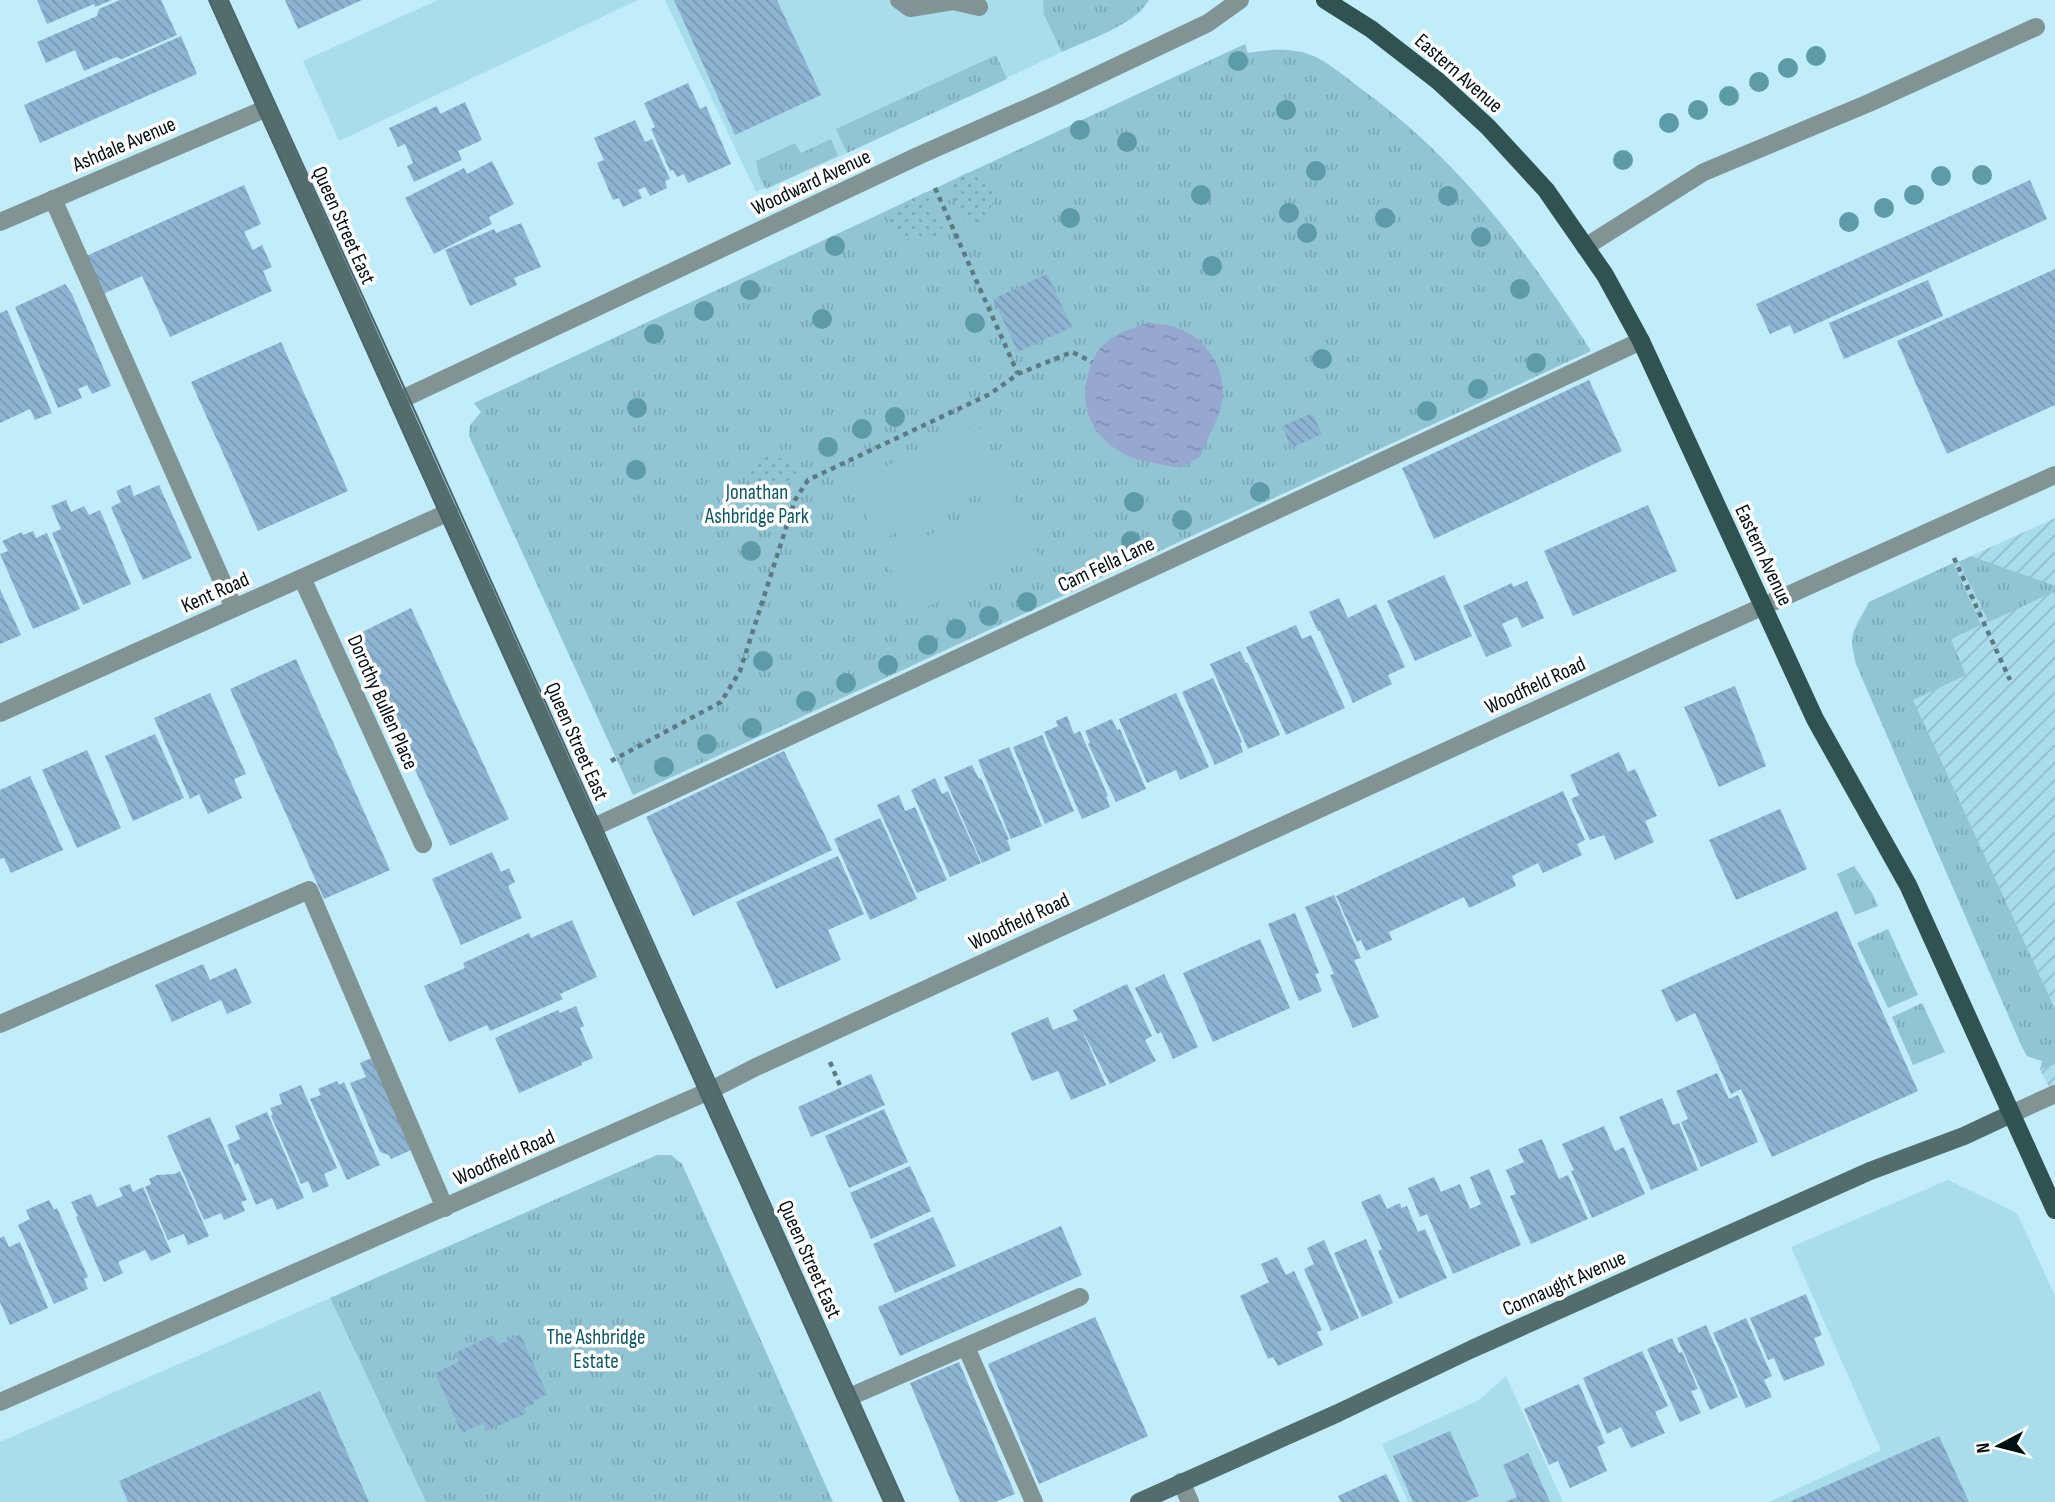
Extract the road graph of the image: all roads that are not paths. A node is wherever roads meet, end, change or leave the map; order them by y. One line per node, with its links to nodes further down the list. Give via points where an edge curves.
1 (218, 0): 8 (main road, Queen Street East)
2 (899, 0): 3 (street, via 910,8)
3 (952, 0): 6 (street)
4 (1240, 0): 13 (street, Woodward Avenue, via 1196,29)
5 (1325, 0): 11 (main road, Eastern Avenue, via 1429,74 1488,127 1546,190)
6 (979, 7)
7 (2036, 27): 11 (street, via 1704,172)
8 (267, 108): 9 (street, Ashdale Avenue); 13 (main road, Queen Street East)
9 (53, 199): 10 (street, Ashdale Avenue); 18 (street)
10 (0, 222)
11 (1585, 247): 12 (main road, Eastern Avenue)
12 (1640, 341): 17 (main road, Eastern Avenue); 20 (street, Cam Fella Lane)
13 (398, 401): 15 (main road, Queen Street East)
14 (2055, 475): 17 (street, Woodfield Road)
15 (449, 512): 16 (street, Kent Road); 20 (main road, Queen Street East)
16 (302, 578): 18 (street, Kent Road); 21 (street, Dorothy Bullen Place)
17 (1763, 607): 23 (street, Woodfield Road); 25 (main road, Eastern Avenue, via 1815,719 1908,885)
18 (234, 608): 19 (street, Kent Road)
19 (0, 713)
20 (592, 828): 23 (main road, Queen Street East)
21 (423, 844)
22 (0, 1024): 26 (street, via 309,890)
23 (709, 1091): 26 (street, Woodfield Road); 30 (main road, Queen Street East)
24 (2055, 1094): 25 (street)
25 (2011, 1114): 27 (main road, Eastern Avenue); 32 (main road, Connaught Avenue, via 1870,1171)
26 (445, 1208): 31 (street, Woodfield Road)
27 (2055, 1210)
28 (1080, 1297): 29 (street)
29 (965, 1347): 30 (street); 34 (street)
30 (847, 1398): 33 (main road, Queen Street East)
31 (0, 1402)
32 (1181, 1482): 35 (main road, Connaught Avenue); 36 (street)
33 (894, 1502)
34 (1034, 1502)
35 (1139, 1502)
36 (1190, 1502)

